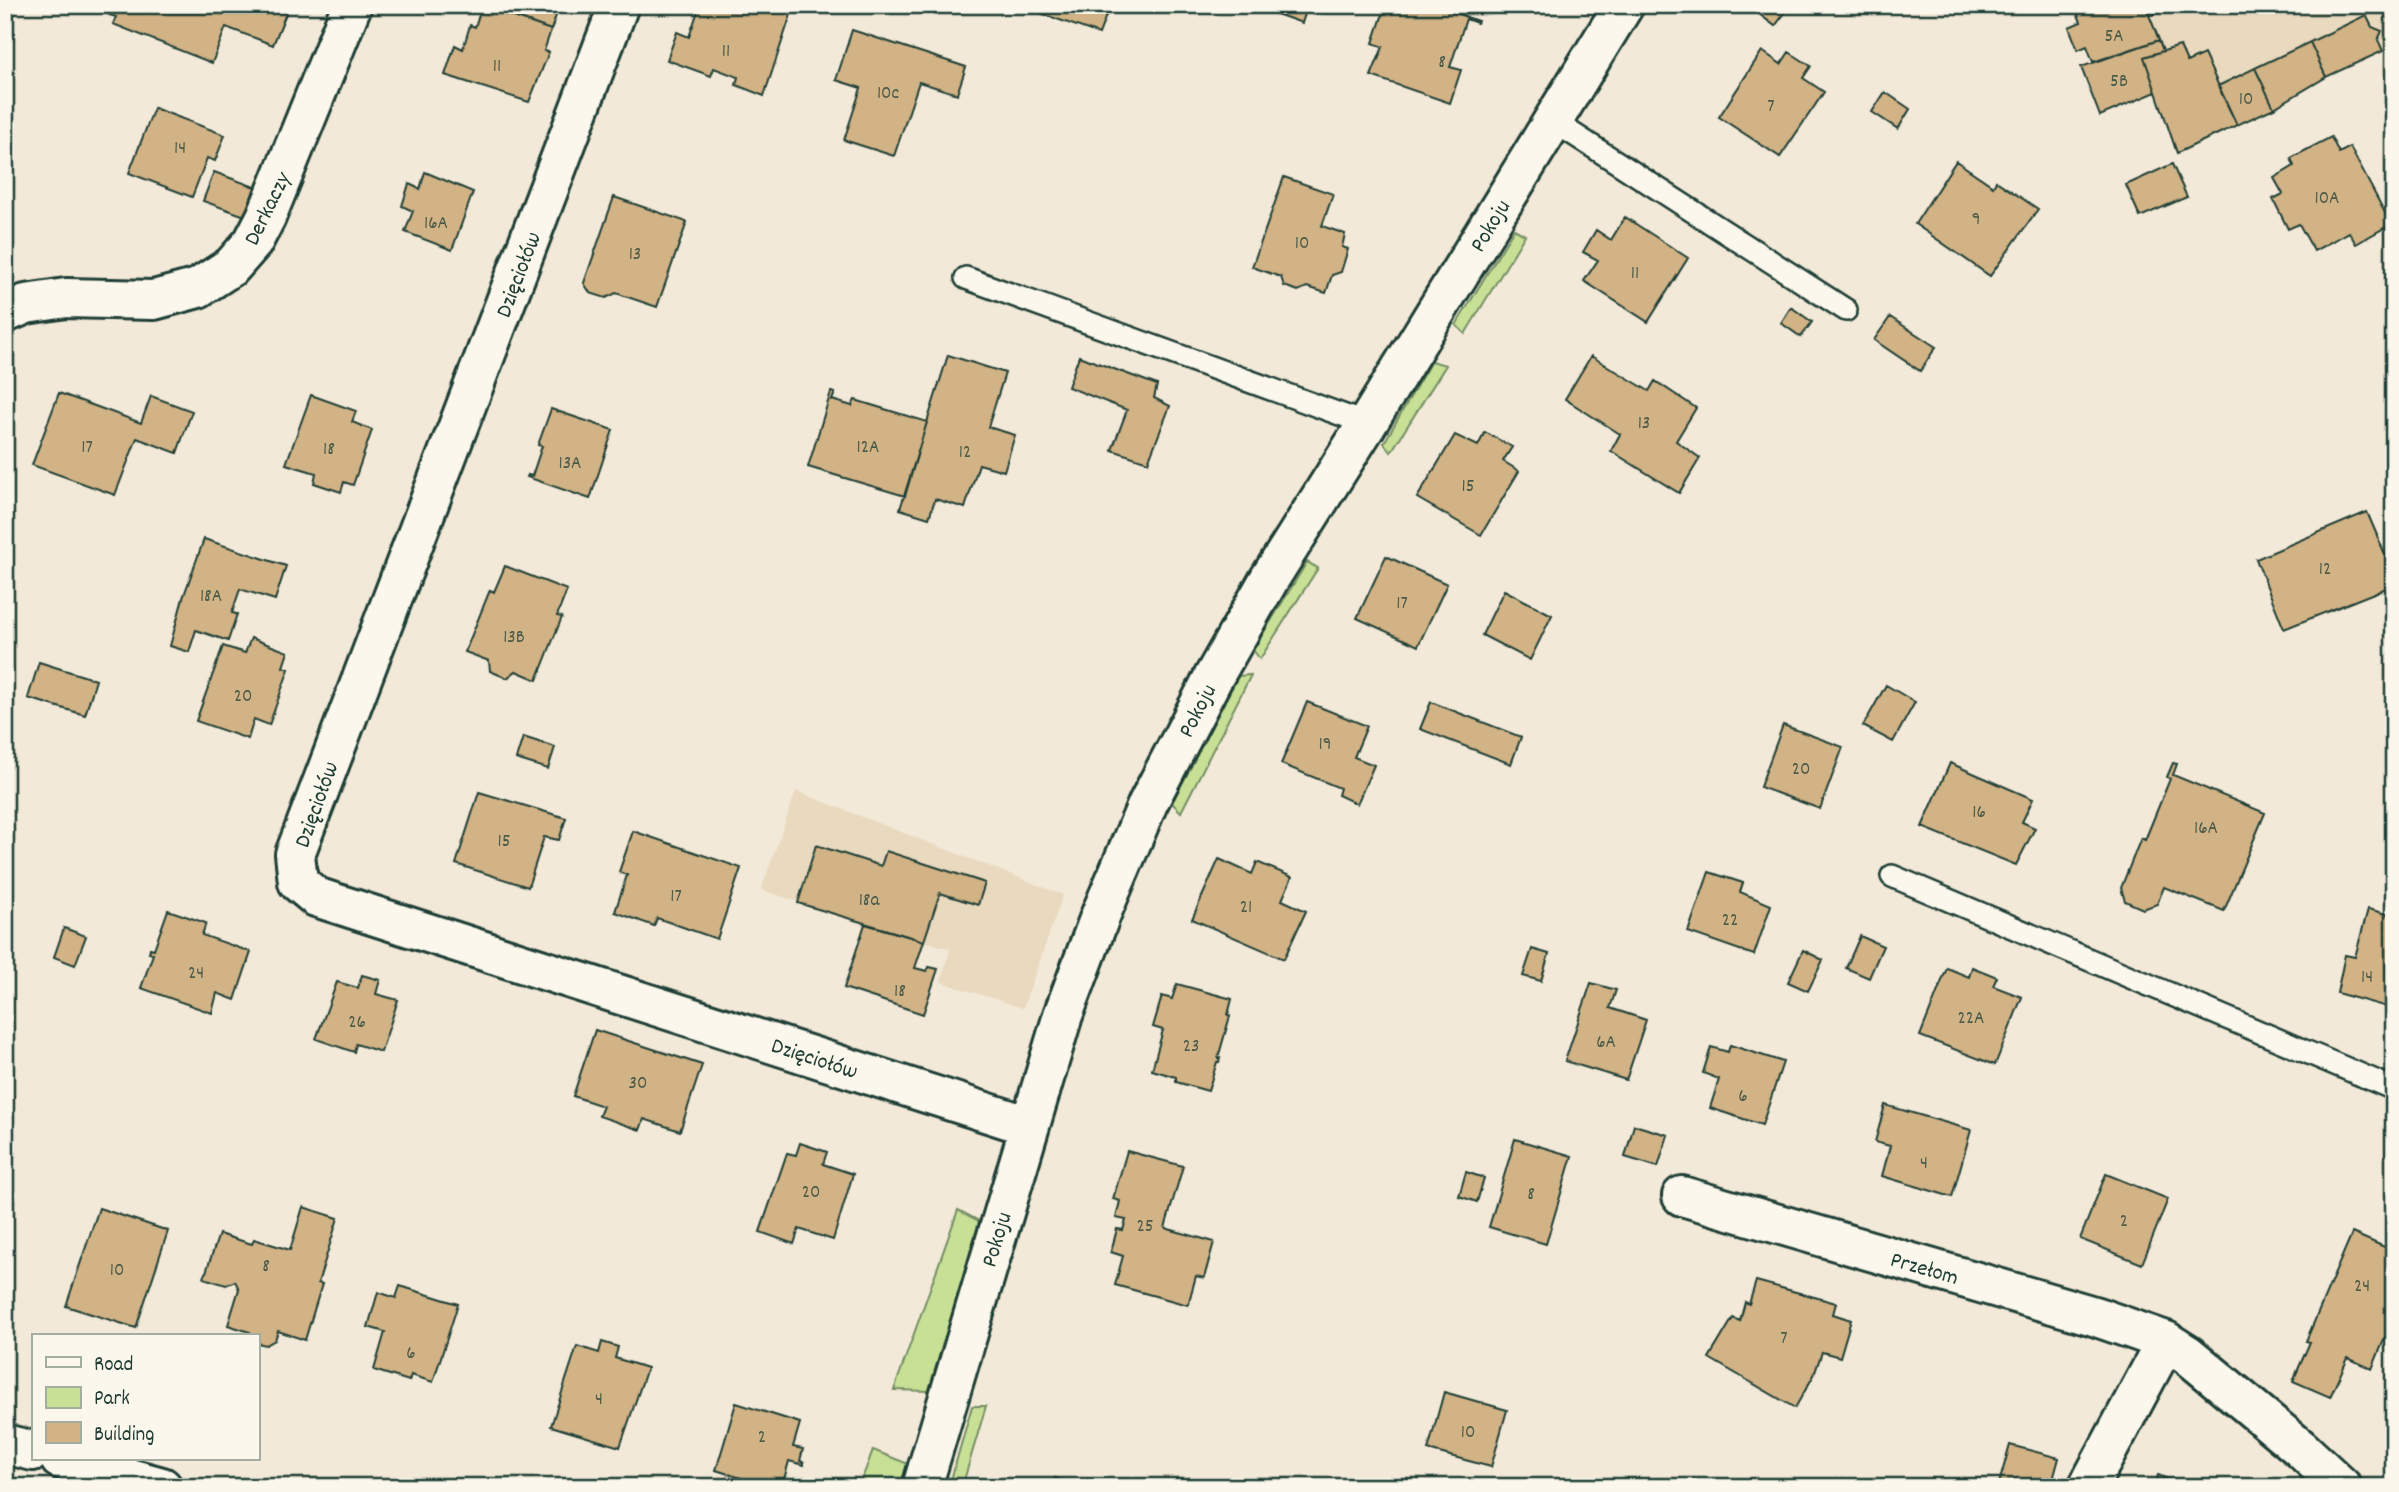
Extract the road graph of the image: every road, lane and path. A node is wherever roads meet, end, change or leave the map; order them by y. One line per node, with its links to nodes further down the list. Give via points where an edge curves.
1 (352, 5): 7 (street, Derkaczy, via 266,217 253,242 232,266 198,288 155,300 66,298 26,304)
2 (619, 5): 11 (street, Dzięciołów, via 295,854 298,881 316,897)
3 (1612, 8): 4 (street, Pokoju)
4 (1553, 121): 6 (lane); 8 (street, Pokoju)
5 (966, 278): 8 (lane)
6 (1846, 310)
7 (5, 313)
8 (1367, 424): 11 (street, Pokoju, via 1270,578 1148,803 1063,1015)
9 (1892, 876): 10 (lane)
10 (2394, 1089)
11 (1029, 1126): 18 (street, Pokoju)
12 (1682, 1196): 13 (street, Przełom, via 2094,1315)
13 (2166, 1341): 19 (street); 20 (street, Przełom, via 2280,1431)
14 (5, 1444): 15 (street)
15 (32, 1451)
16 (64, 1460): 17 (street)
17 (162, 1487)
18 (922, 1487)
19 (2088, 1487)
20 (2342, 1487)

